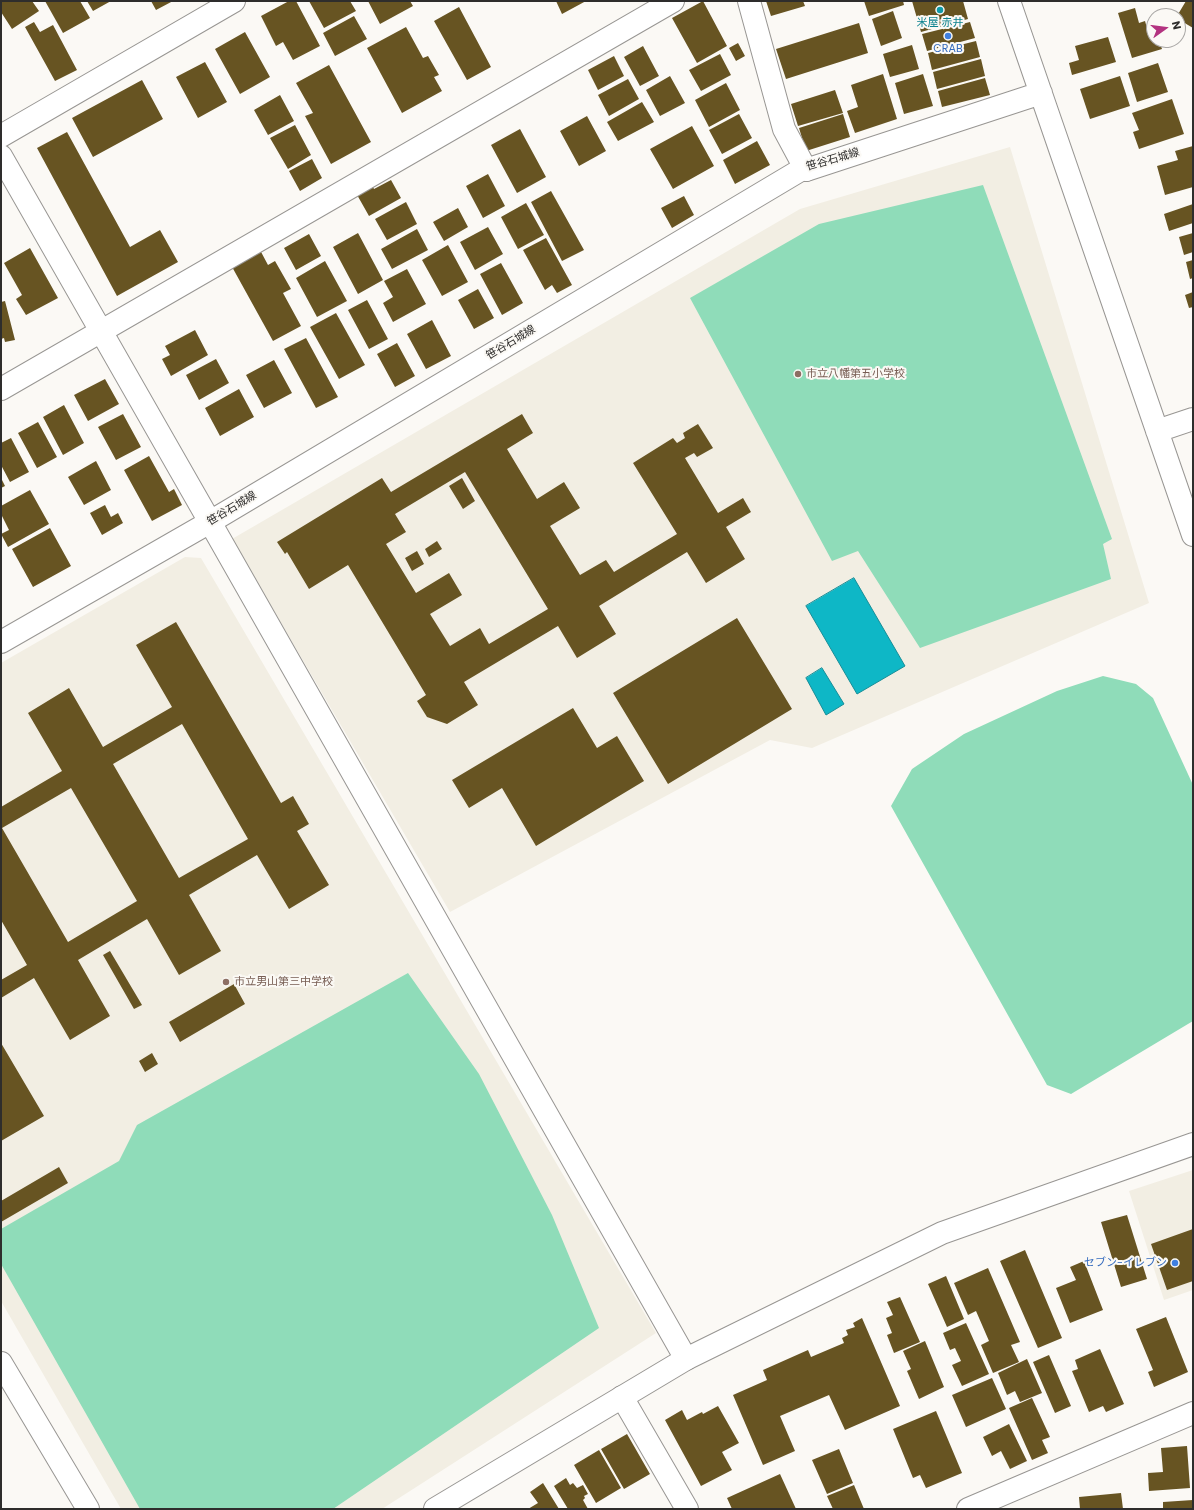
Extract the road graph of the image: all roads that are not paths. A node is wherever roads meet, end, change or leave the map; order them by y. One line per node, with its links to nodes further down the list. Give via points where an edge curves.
1 (234, 1): 6 (street)
2 (674, 1): 9 (street)
3 (749, 1): 8 (street, via 784,129)
4 (1009, 1): 5 (street)
5 (1040, 93): 8 (street, 笹谷石城線); 12 (street)
6 (1, 136)
7 (1, 156): 9 (street)
8 (806, 170): 13 (street, 笹谷石城線, via 804,168)
9 (101, 332): 10 (street); 13 (street)
10 (1, 390)
11 (1193, 419): 12 (street)
12 (1157, 431): 14 (street)
13 (210, 522): 15 (street, 笹谷石城線); 17 (street)
14 (1193, 535)
15 (1, 642)
16 (1193, 1144): 17 (street, via 942,1233)
17 (686, 1359): 19 (street)
18 (1, 1363): 21 (street)
19 (622, 1397): 22 (street); 23 (street)
20 (1193, 1413): 24 (street)
21 (88, 1509)
22 (436, 1509)
23 (687, 1509)
24 (968, 1509)

